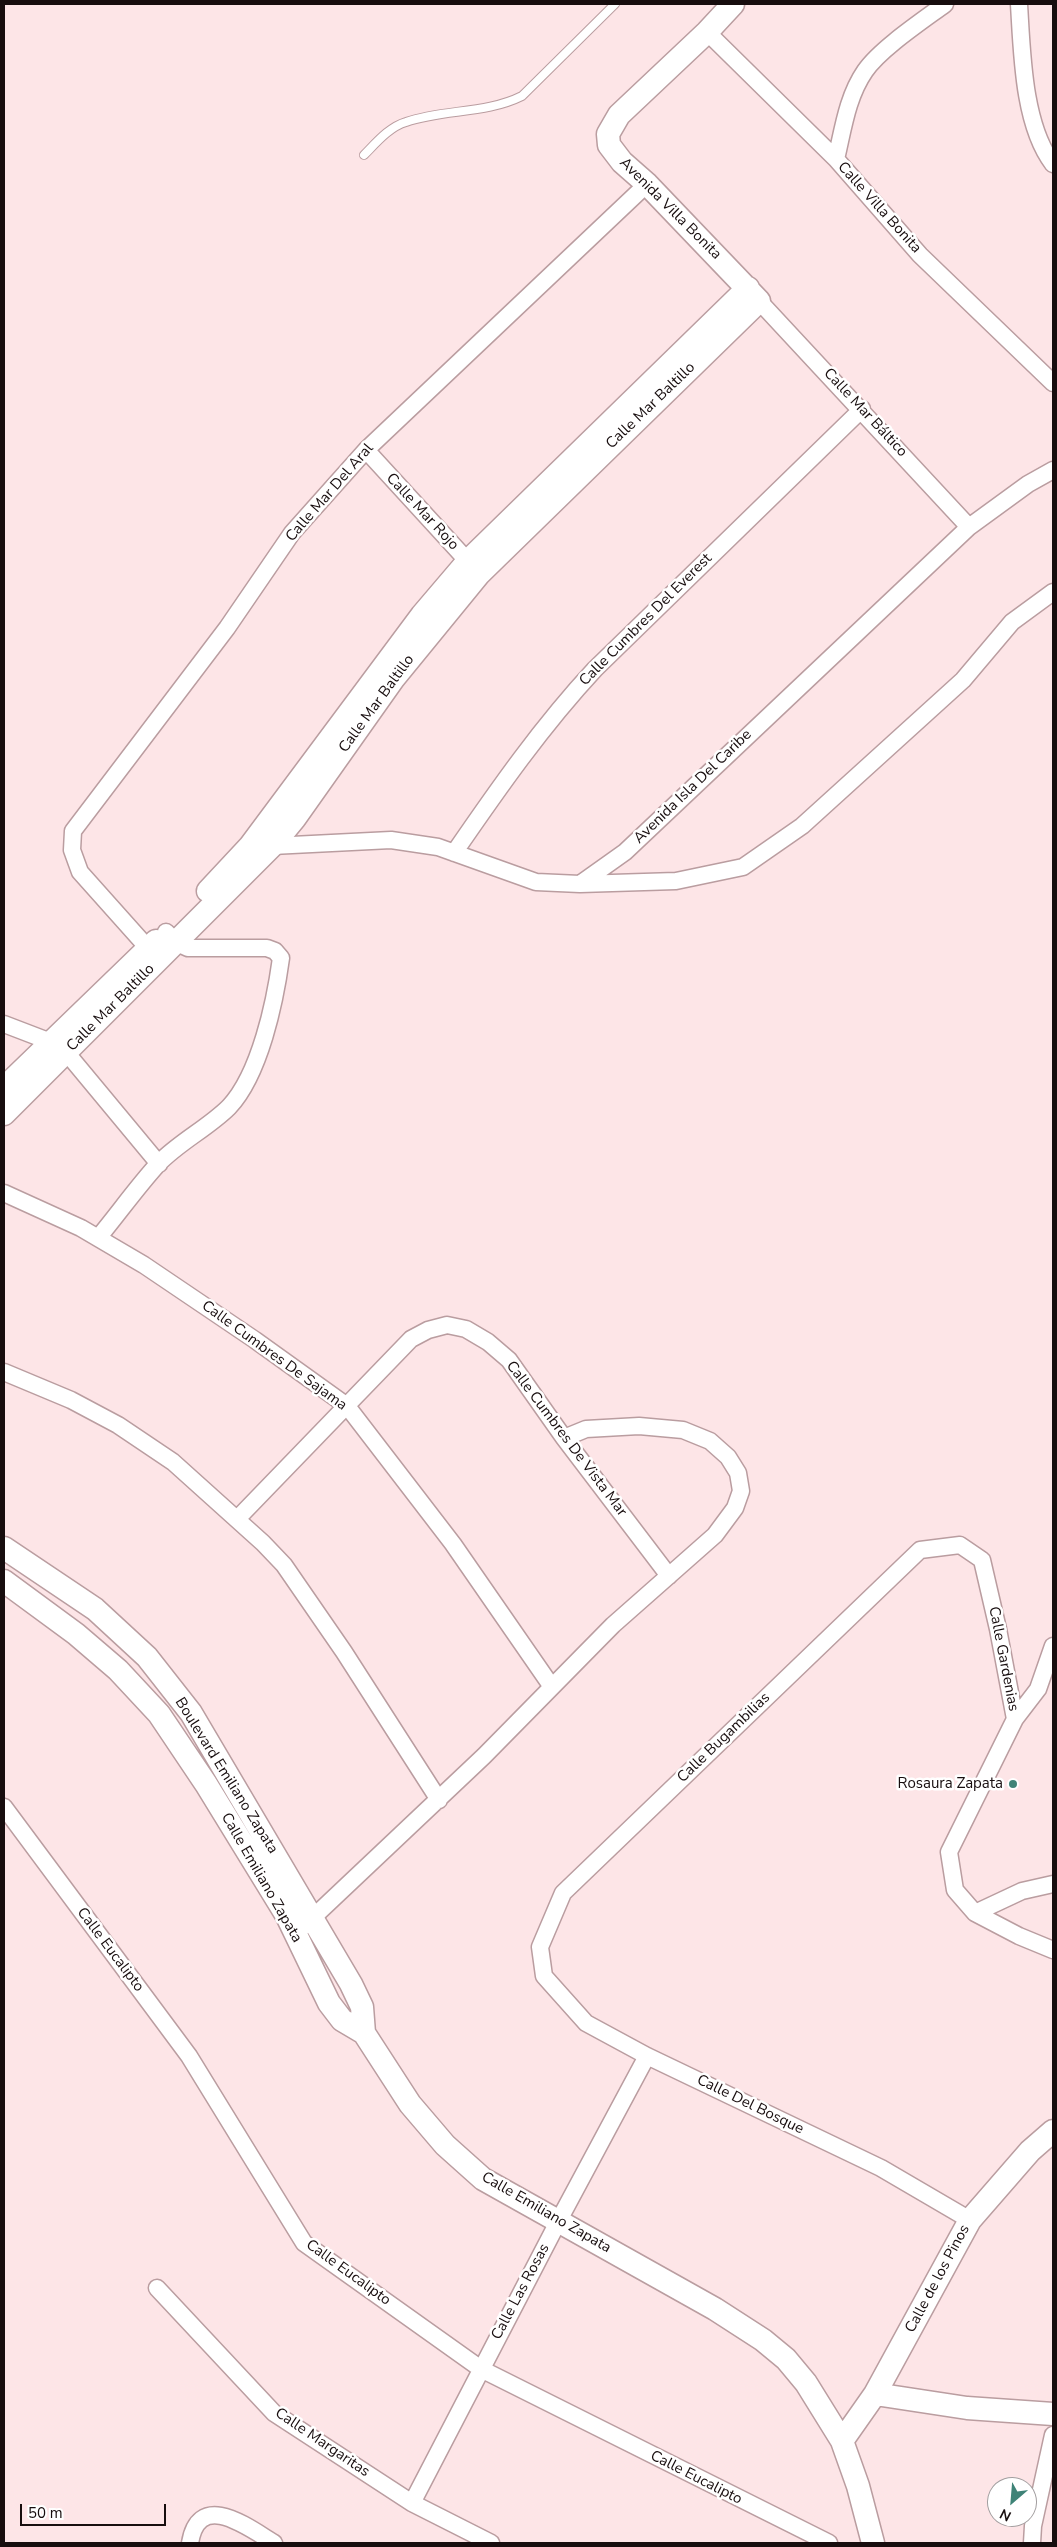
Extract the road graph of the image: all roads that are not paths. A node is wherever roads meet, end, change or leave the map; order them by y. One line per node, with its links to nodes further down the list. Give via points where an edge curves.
1 (615, 4): 6 (lane, via 522,96 505,105 405,122 386,132)
2 (945, 4): 7 (street, via 899,38 865,71 850,102)
3 (1019, 4): 8 (street, via 1031,120 1044,152)
4 (737, 5): 5 (main road, Avenida Villa Bonita)
5 (707, 32): 7 (street, Calle Villa Bonita); 9 (main road, Avenida Villa Bonita, via 611,126 609,145 622,162)
6 (364, 155)
7 (836, 160): 11 (street, Calle Villa Bonita, via 920,255)
8 (1053, 164)
9 (647, 184): 10 (main road, Avenida Villa Bonita); 13 (street, Calle Mar Del Aral)
10 (753, 294): 12 (street, Calle Mar Báltico); 16 (main road, Calle Mar Baltillo)
11 (1053, 383)
12 (862, 409): 15 (street, Calle Mar Báltico); 19 (street, Calle Cumbres Del Everest, via 595,669 517,762)
13 (366, 450): 16 (street, Calle Mar Rojo); 22 (street, Calle Mar Del Aral, via 292,533 227,628 73,831 72,850 80,872)
14 (1053, 470): 15 (street, Avenida Isla Del Caribe)
15 (969, 527): 20 (street, Avenida Isla Del Caribe, via 625,852)
16 (473, 568): 18 (main road, Calle Mar Baltillo, via 422,615)
17 (1053, 592): 20 (street, via 1012,622 963,680 802,826 742,867 676,881)
18 (265, 841): 19 (street, via 391,840 438,847); 21 (main road, Calle Mar Baltillo, via 195,905)
19 (454, 853): 20 (street, via 536,882)
20 (580, 884)
21 (171, 938): 22 (main road, Calle Mar Baltillo); 27 (street, via 188,948 267,948 281,958 275,1000 254,1066 242,1089 229,1106)
22 (154, 955): 24 (main road, Calle Mar Baltillo)
23 (4, 1024): 24 (street)
24 (59, 1047): 25 (main road, Calle Mar Baltillo); 26 (main road, Calle Mar Baltillo); 27 (street)
25 (4, 1088)
26 (4, 1114)
27 (159, 1164): 29 (street)
28 (4, 1193): 29 (street, Calle Cumbres De Sajama)
29 (98, 1238): 31 (street, Calle Cumbres De Sajama, via 152,1270)
30 (4, 1372): 33 (street, via 71,1400 118,1425 172,1462)
31 (347, 1406): 32 (street, Calle Cumbres De Vista Mar, via 411,1339 428,1330 446,1326 466,1329 510,1360); 33 (street); 39 (street, Calle Cumbres De Sajama, via 453,1544)
32 (564, 1438): 36 (street, Calle Cumbres De Vista Mar); 36 (street, via 586,1429 639,1426 683,1430 710,1441 728,1457 738,1473 741,1491 734,1508 714,1535)
33 (238, 1518): 41 (street, via 284,1565)
34 (960, 1545): 40 (street, Calle Gardenias, via 982,1560); 48 (street, Calle Bugambilias, via 920,1550 563,1893 540,1947)
35 (4, 1548): 45 (main road, Boulevard Emiliano Zapata, via 95,1609 147,1657 191,1713)
36 (669, 1576): 39 (street, via 613,1625)
37 (4, 1581): 46 (main road, Calle Emiliano Zapata, via 76,1634 118,1670 159,1714 206,1784)
38 (1053, 1646): 40 (street, via 1038,1689)
39 (552, 1687): 41 (street)
40 (1015, 1719): 44 (street, Calle Gardenias, via 949,1852 955,1890)
41 (439, 1800): 45 (street)
42 (4, 1807): 55 (street, Calle Eucalipto, via 189,2056 304,2243)
43 (1053, 1884): 44 (street, via 1022,1891)
44 (975, 1913): 47 (street)
45 (313, 1919): 46 (street); 49 (main road, Boulevard Emiliano Zapata, via 362,2008)
46 (295, 1934): 49 (main road, Calle Emiliano Zapata, via 329,2004 342,2020)
47 (1053, 1950)
48 (544, 1976): 50 (street, Calle Del Bosque, via 586,2023)
49 (364, 2033): 53 (main road, Calle Emiliano Zapata, via 410,2104 445,2145 483,2179)
50 (647, 2056): 52 (street, Calle Del Bosque, via 881,2168); 53 (street, Calle Las Rosas)
51 (1053, 2131): 52 (main road, Calle de los Pinos, via 1030,2150)
52 (970, 2220): 56 (main road, Calle de los Pinos)
53 (558, 2222): 55 (street, Calle Las Rosas); 59 (main road, Calle Emiliano Zapata, via 715,2309 763,2340 786,2359 806,2383)
54 (158, 2288): 60 (street, Calle Margaritas, via 274,2413)
55 (481, 2369): 60 (street, Calle Las Rosas); 64 (street, Calle Eucalipto)
56 (876, 2394): 57 (main road, via 967,2408); 59 (main road, Calle de los Pinos)
57 (1053, 2414)
58 (1053, 2435): 66 (street)
59 (842, 2441): 65 (main road, Calle Emiliano Zapata)
60 (412, 2503): 63 (street, Calle Margaritas)
61 (190, 2543): 62 (street, via 197,2526 209,2515 224,2515)
62 (274, 2543)
63 (491, 2543)
64 (829, 2543)
65 (873, 2543)
66 (1032, 2543)

